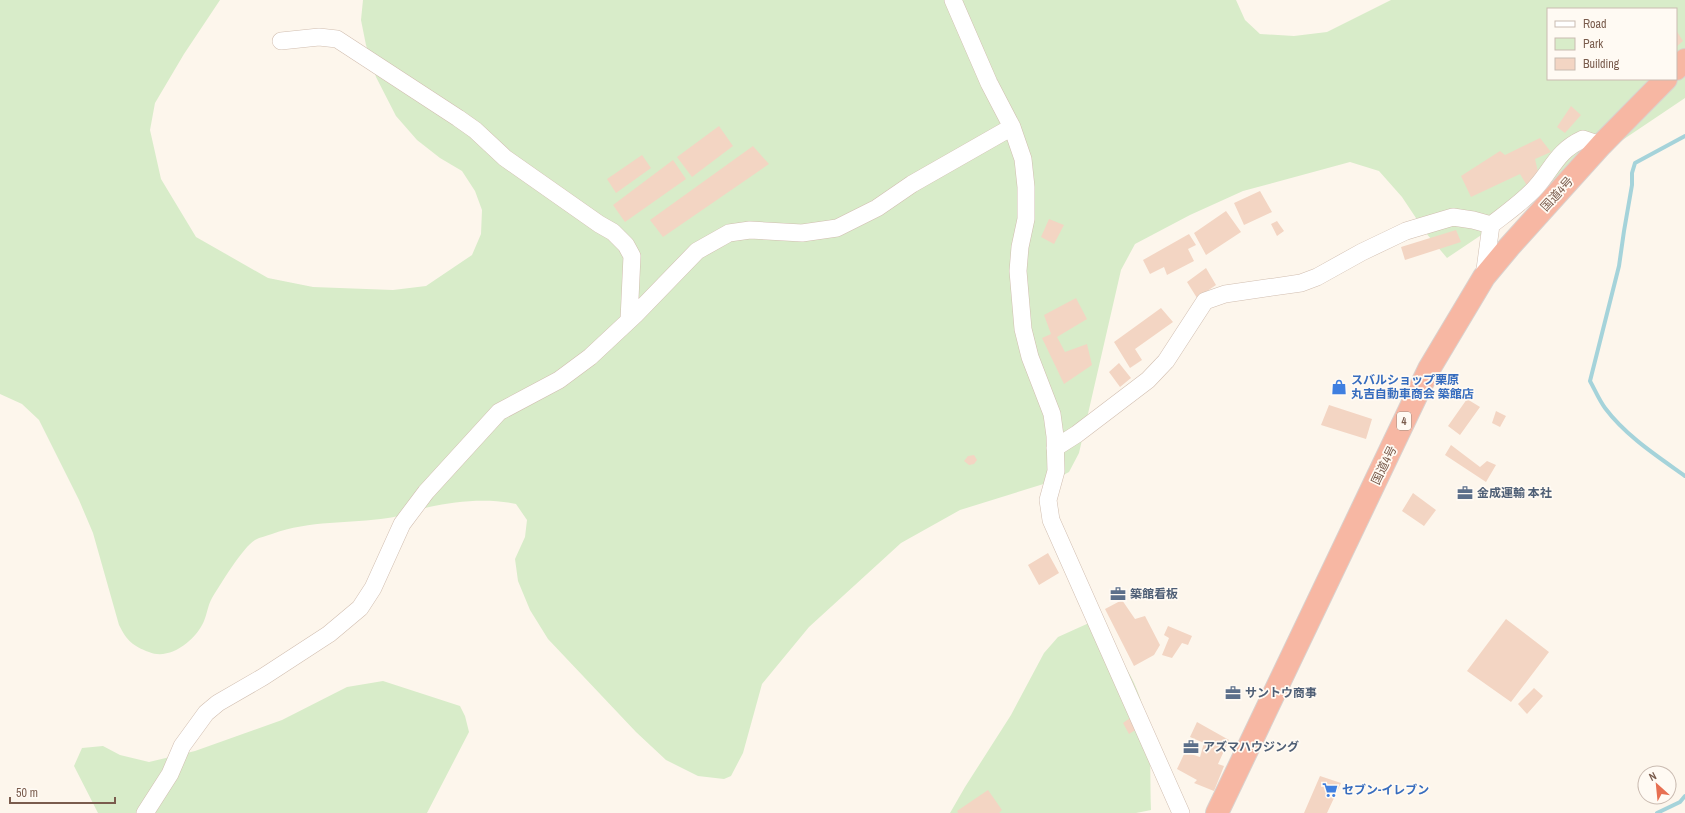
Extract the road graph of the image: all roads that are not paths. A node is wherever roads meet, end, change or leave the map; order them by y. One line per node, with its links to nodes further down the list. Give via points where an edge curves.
1 (953, 0): 6 (street, via 988,83)
2 (280, 41): 10 (street, via 337,39 458,118 505,158 613,232 626,245 632,256)
3 (1685, 60): 4 (highway)
4 (1677, 68)
5 (1665, 80): 7 (highway, 国道4号 / 4)
6 (1012, 127): 10 (street, via 912,184 877,208 837,228 802,233 750,230 729,233 697,251); 11 (street, via 1023,159 1026,187 1026,219 1018,271 1023,329 1030,357 1052,414)
7 (1601, 145): 8 (street, via 1583,139 1574,143 1560,155 1536,188); 9 (highway, 国道4号 / 4)
8 (1491, 225): 9 (street); 11 (street, via 1453,217 1406,231 1301,283 1225,294 1205,301 1166,361 1148,380)
9 (1484, 277): 14 (highway, 国道4号 / 4, via 1429,369)
10 (630, 320): 12 (street, via 590,357 559,380 499,412 426,492 402,524 373,588 360,608 328,634 206,713 182,746 170,774)
11 (1055, 448): 13 (street, via 1056,471 1048,500 1051,520)
12 (146, 813)
13 (1181, 813)
14 (1217, 813)

